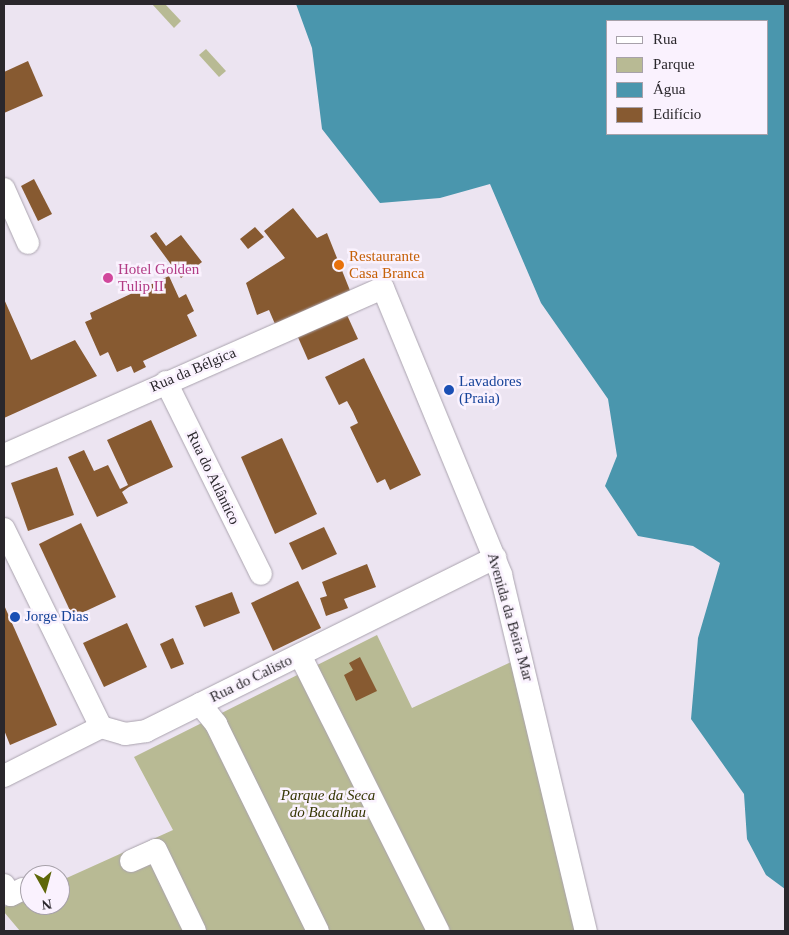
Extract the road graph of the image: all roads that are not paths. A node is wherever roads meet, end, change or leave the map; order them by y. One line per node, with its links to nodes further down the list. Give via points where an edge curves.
1 (4, 189): 2 (street)
2 (28, 244)
3 (383, 288): 4 (street, Rua da Bélgica); 7 (street, Avenida da Beira Mar)
4 (166, 382): 5 (street, Rua da Bélgica); 8 (street, Rua do Atlântico)
5 (4, 455)
6 (4, 529): 11 (street)
7 (495, 558): 9 (street, Rua do Calisto); 18 (street, Avenida da Beira Mar)
8 (261, 574)
9 (300, 655): 10 (street, Rua do Calisto); 17 (street)
10 (200, 704): 11 (street, Rua do Calisto, via 146,731 125,734); 15 (street, via 206,729); 16 (street, via 216,724)
11 (101, 727): 12 (street)
12 (4, 776)
13 (132, 861): 14 (street, via 156,850)
14 (195, 931)
15 (306, 931)
16 (318, 931)
17 (438, 931)
18 (586, 931)

